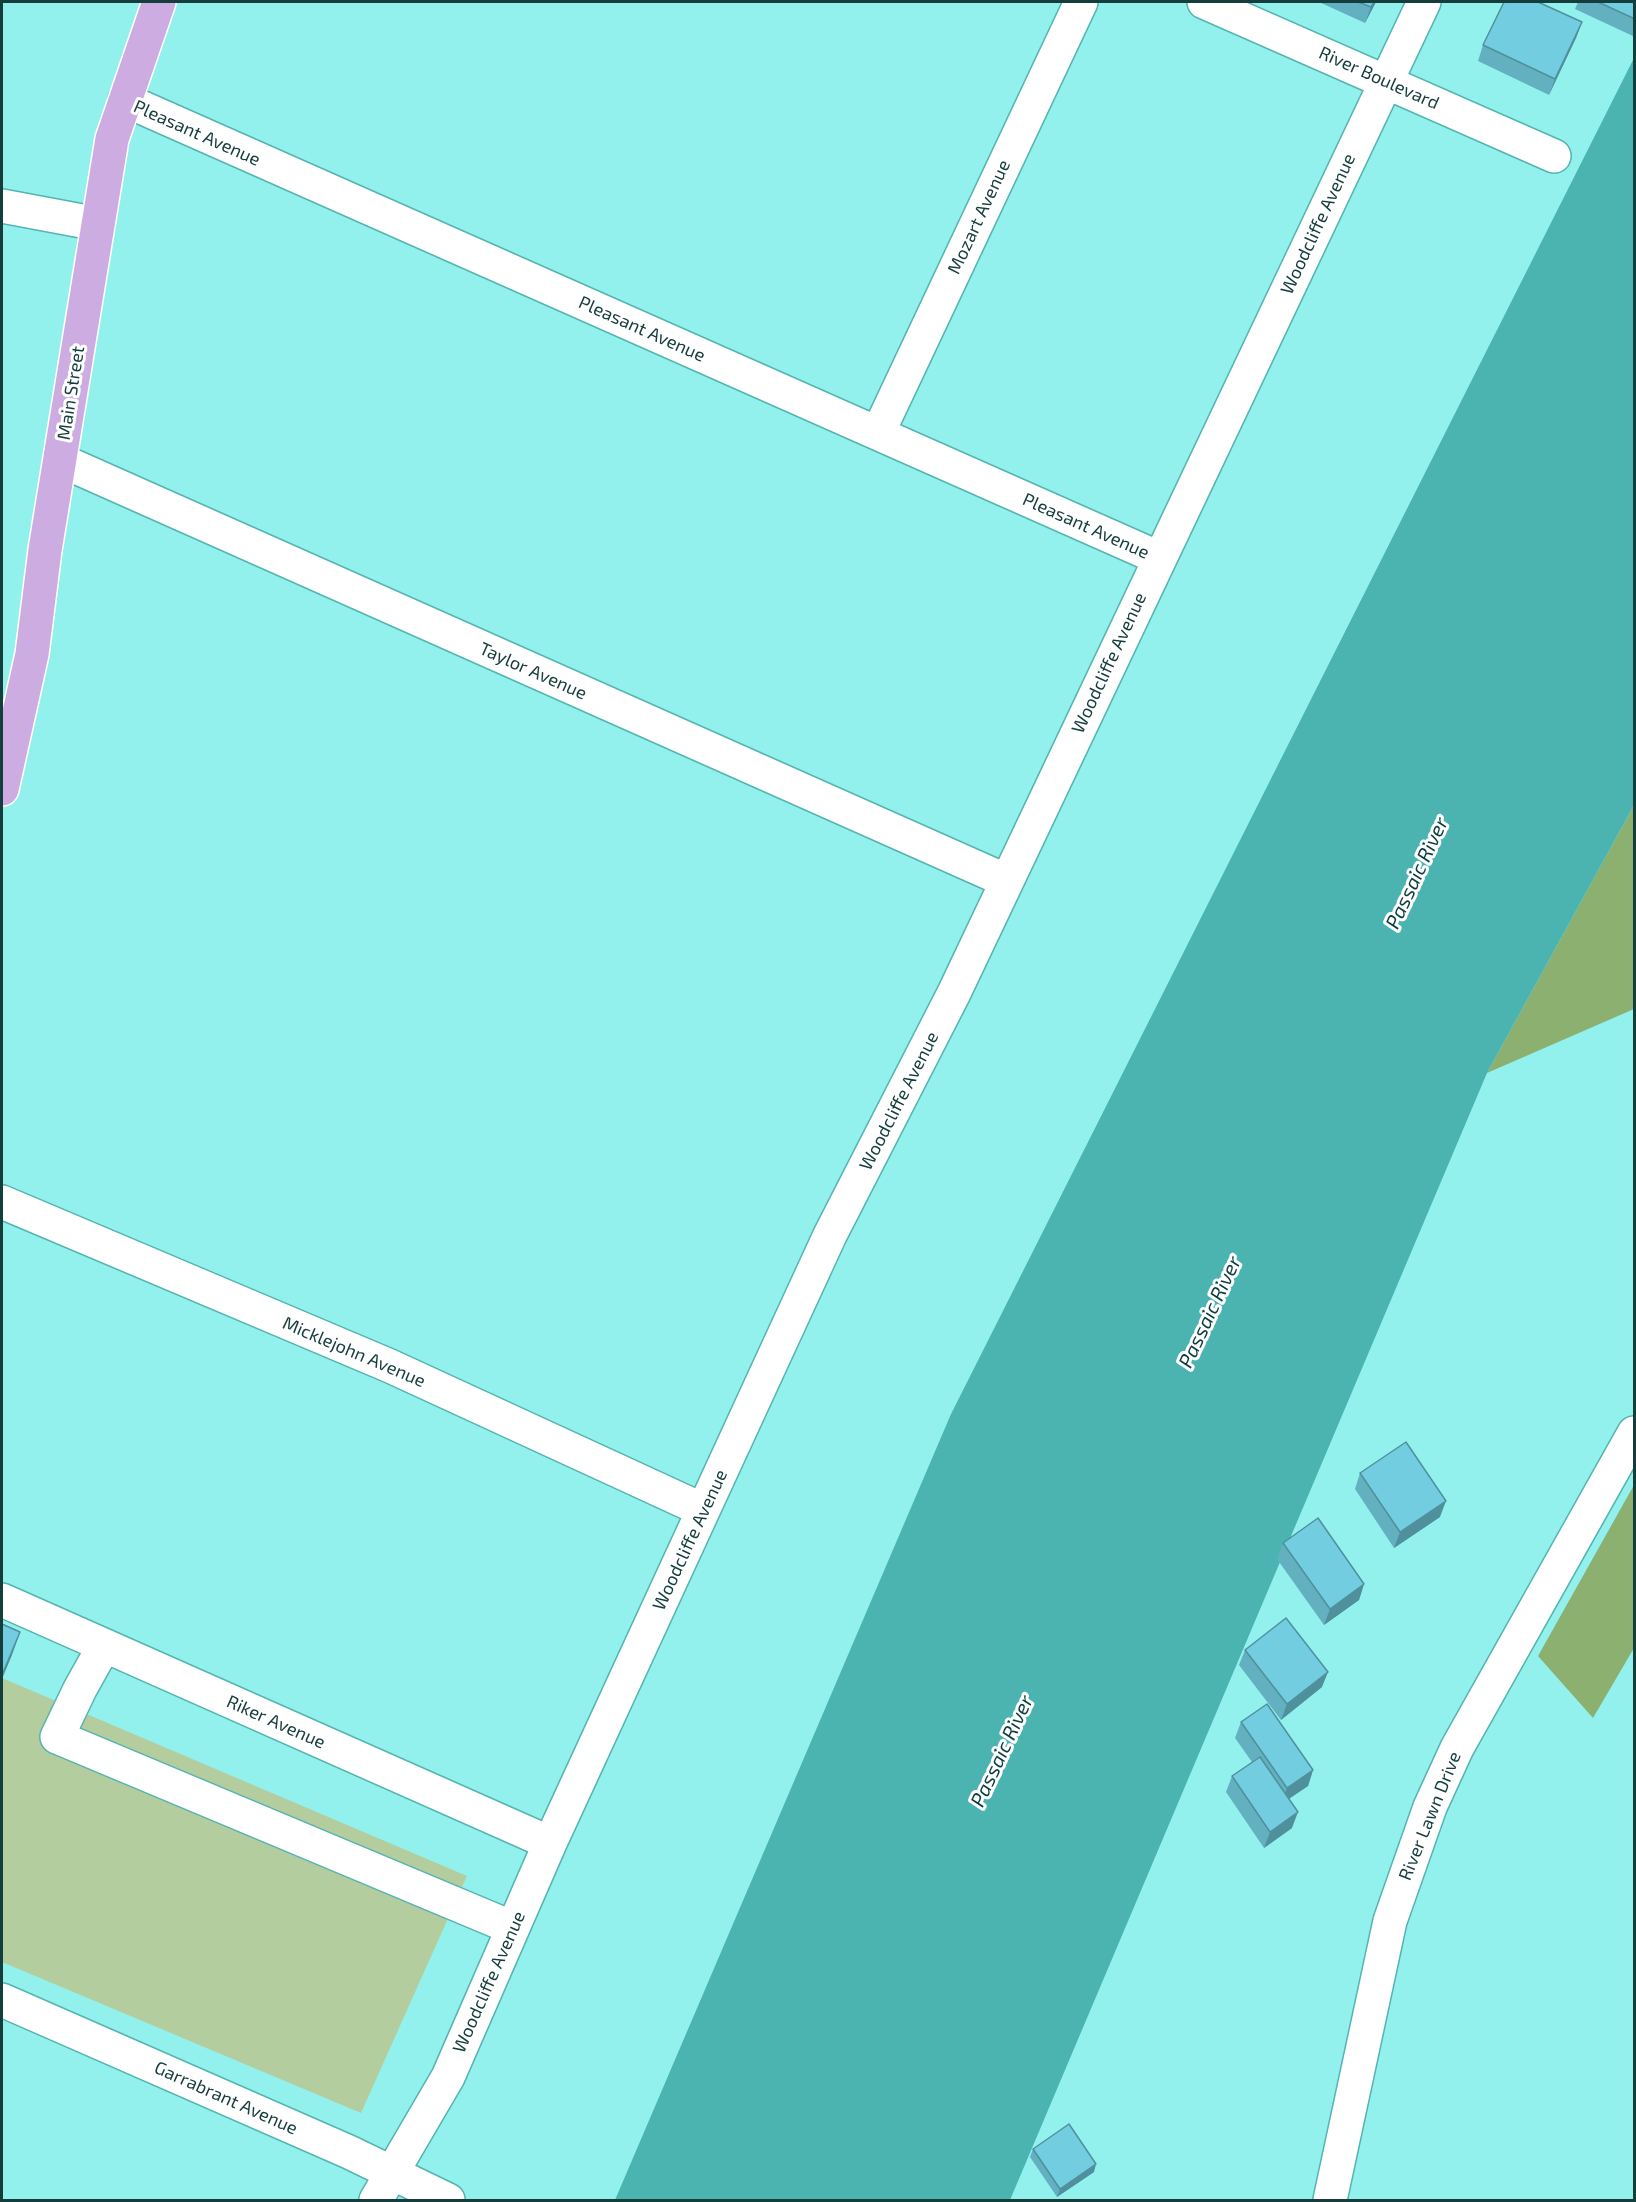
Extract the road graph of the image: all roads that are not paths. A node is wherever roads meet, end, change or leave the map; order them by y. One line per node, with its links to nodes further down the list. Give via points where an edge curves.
1 (159, 2): 6 (main road, Main Street)
2 (1081, 2): 10 (street, Mozart Avenue)
3 (1204, 2): 5 (street, River Boulevard)
4 (1424, 2): 5 (street, Woodcliffe Avenue)
5 (1386, 81): 7 (street, River Boulevard); 12 (street, Woodcliffe Avenue)
6 (125, 100): 9 (main road, Main Street, via 112,139); 10 (street, Pleasant Avenue)
7 (1554, 156)
8 (2, 206): 9 (street)
9 (98, 224): 11 (main road, Main Street)
10 (878, 433): 12 (street, Pleasant Avenue)
11 (60, 460): 13 (main road, Main Street, via 32,654); 15 (street, Taylor Avenue)
12 (1159, 558): 15 (street, Woodcliffe Avenue)
13 (7, 740): 14 (main road, Main Street)
14 (2, 789)
15 (1007, 881): 18 (street, Woodcliffe Avenue, via 830,1234)
16 (2, 1202): 18 (street, Micklejohn Avenue, via 390,1366)
17 (1635, 1433): 26 (street, River Lawn Drive, via 1457,1748 1430,1807 1390,1921)
18 (703, 1510): 21 (street, Woodcliffe Avenue)
19 (2, 1600): 20 (street, Riker Avenue)
20 (104, 1646): 21 (street, Riker Avenue); 22 (street, via 57,1737)
21 (550, 1843): 22 (street, Woodcliffe Avenue)
22 (513, 1929): 24 (street, Woodcliffe Avenue, via 448,2077)
23 (2, 2000): 24 (street, Garrabrant Avenue, via 349,2152)
24 (384, 2187): 25 (street, Garrabrant Avenue)
25 (448, 2200)
26 (1330, 2200)

